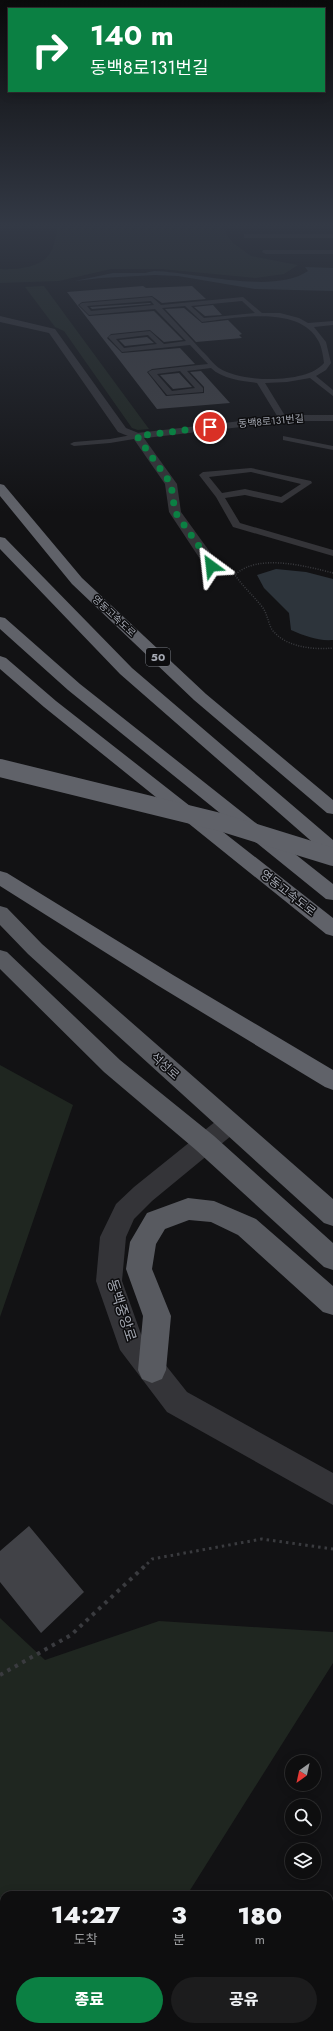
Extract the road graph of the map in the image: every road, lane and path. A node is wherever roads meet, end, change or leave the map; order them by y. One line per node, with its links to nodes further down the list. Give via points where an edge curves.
1 (12, 322): 16 (street, via 52,331 122,430)
2 (171, 322): 6 (lane)
3 (305, 322): 5 (lane)
4 (333, 324): 5 (lane)
5 (309, 325): 8 (lane, via 319,336)
6 (191, 343): 7 (lane); 9 (lane)
7 (162, 346): 7 (lane, via 122,350 111,337 150,333)
8 (330, 357): 11 (lane, via 326,367)
9 (213, 366): 10 (lane); 12 (lane, via 229,376)
10 (182, 369): 10 (lane, via 167,371 152,372 170,393 200,390)
11 (310, 376): 12 (lane, via 283,381); 13 (lane)
12 (260, 381): 15 (lane)
13 (333, 394)
14 (333, 418): 15 (street, 동백8로131번길)
15 (283, 419): 16 (street, 동백8로131번길)
16 (137, 436): 18 (lane); 24 (street, via 171,484 175,512)
17 (286, 438): 19 (lane)
18 (74, 444)
19 (333, 448)
20 (0, 488): 30 (highway, 영동고속도로 / 50, via 77,581 200,697)
21 (220, 496): 21 (lane, via 203,475 252,470 308,483 282,500 245,492); 23 (lane, via 236,525)
22 (0, 541): 31 (highway, 50, via 126,671)
23 (333, 553)
24 (211, 566)
25 (333, 573): 27 (path, via 278,564 249,566 235,575 266,613 272,630 277,634 306,647)
26 (0, 621): 34 (highway, via 74,687)
27 (333, 648)
28 (0, 661): 36 (highway, 영동고속도로, via 50,704)
29 (0, 768): 32 (highway, bridge, via 220,822)
30 (333, 809)
31 (333, 850)
32 (333, 857)
33 (0, 877): 38 (highway)
34 (333, 894)
35 (0, 914): 39 (highway, 석성로, via 35,949)
36 (333, 929)
37 (3, 959): 40 (highway, via 112,1066)
38 (333, 1081)
39 (229, 1124): 40 (street, 동백중앙로); 41 (highway, 석성로)
40 (205, 1143): 42 (highway); 44 (street, 동백중앙로, via 125,1212 113,1236 109,1281 130,1341)
41 (333, 1215)
42 (333, 1259)
43 (333, 1303): 44 (highway, via 247,1227 214,1212 188,1209 156,1221 143,1242 139,1269 157,1316)
44 (152, 1370): 45 (street, 동백중앙로, via 177,1402)
45 (333, 1490)
46 (333, 1549): 47 (path, via 262,1538 152,1559 71,1635)
47 (0, 1675)

